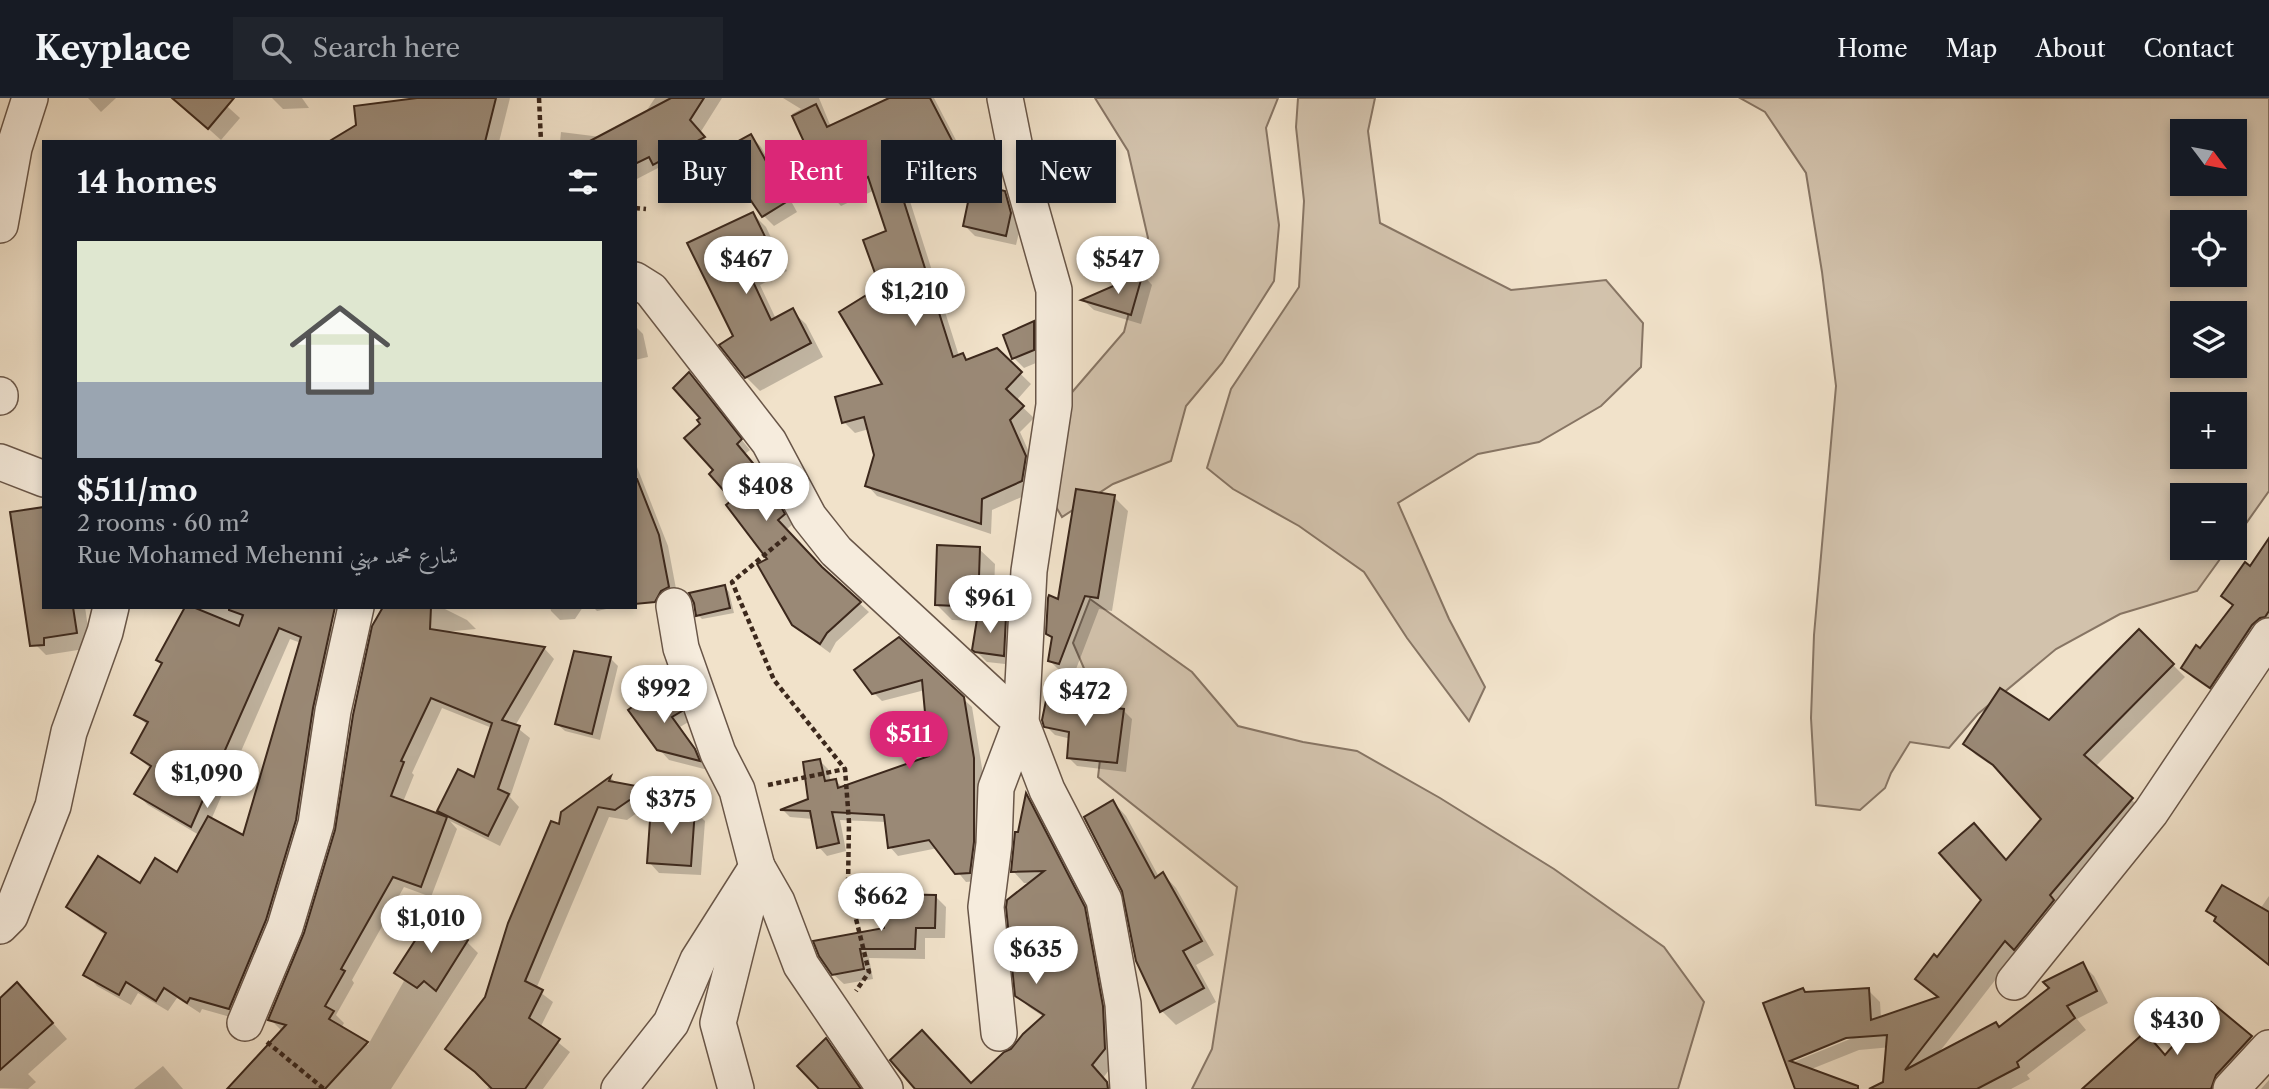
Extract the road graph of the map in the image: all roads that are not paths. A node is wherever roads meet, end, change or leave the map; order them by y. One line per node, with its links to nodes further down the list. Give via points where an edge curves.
1 (30, 98): 3 (street, via 14,148)
2 (1005, 98): 11 (street, via 1054,290 1054,405 1029,571)
3 (0, 226)
4 (637, 281): 11 (street, via 651,290 769,442 809,517 836,551)
5 (0, 462): 6 (street)
6 (42, 478)
7 (674, 606): 12 (street, via 681,648 718,753 737,790)
8 (111, 609): 13 (street, via 69,732 53,806)
9 (356, 609): 15 (street, via 333,710 316,824 285,927)
10 (2269, 636): 14 (street, via 2151,812)
11 (1021, 722): 16 (street, via 996,788 986,907); 21 (street, via 1047,790 1104,900 1123,1004)
12 (757, 867): 18 (street, via 698,960 670,1023); 19 (street, via 718,1023); 20 (street, via 777,902 801,965)
13 (3, 921)
14 (2014, 982)
15 (245, 1023)
16 (999, 1033)
17 (2269, 1048): 22 (street)
18 (619, 1089)
19 (736, 1089)
20 (885, 1089)
21 (1128, 1089)
22 (2231, 1089)

